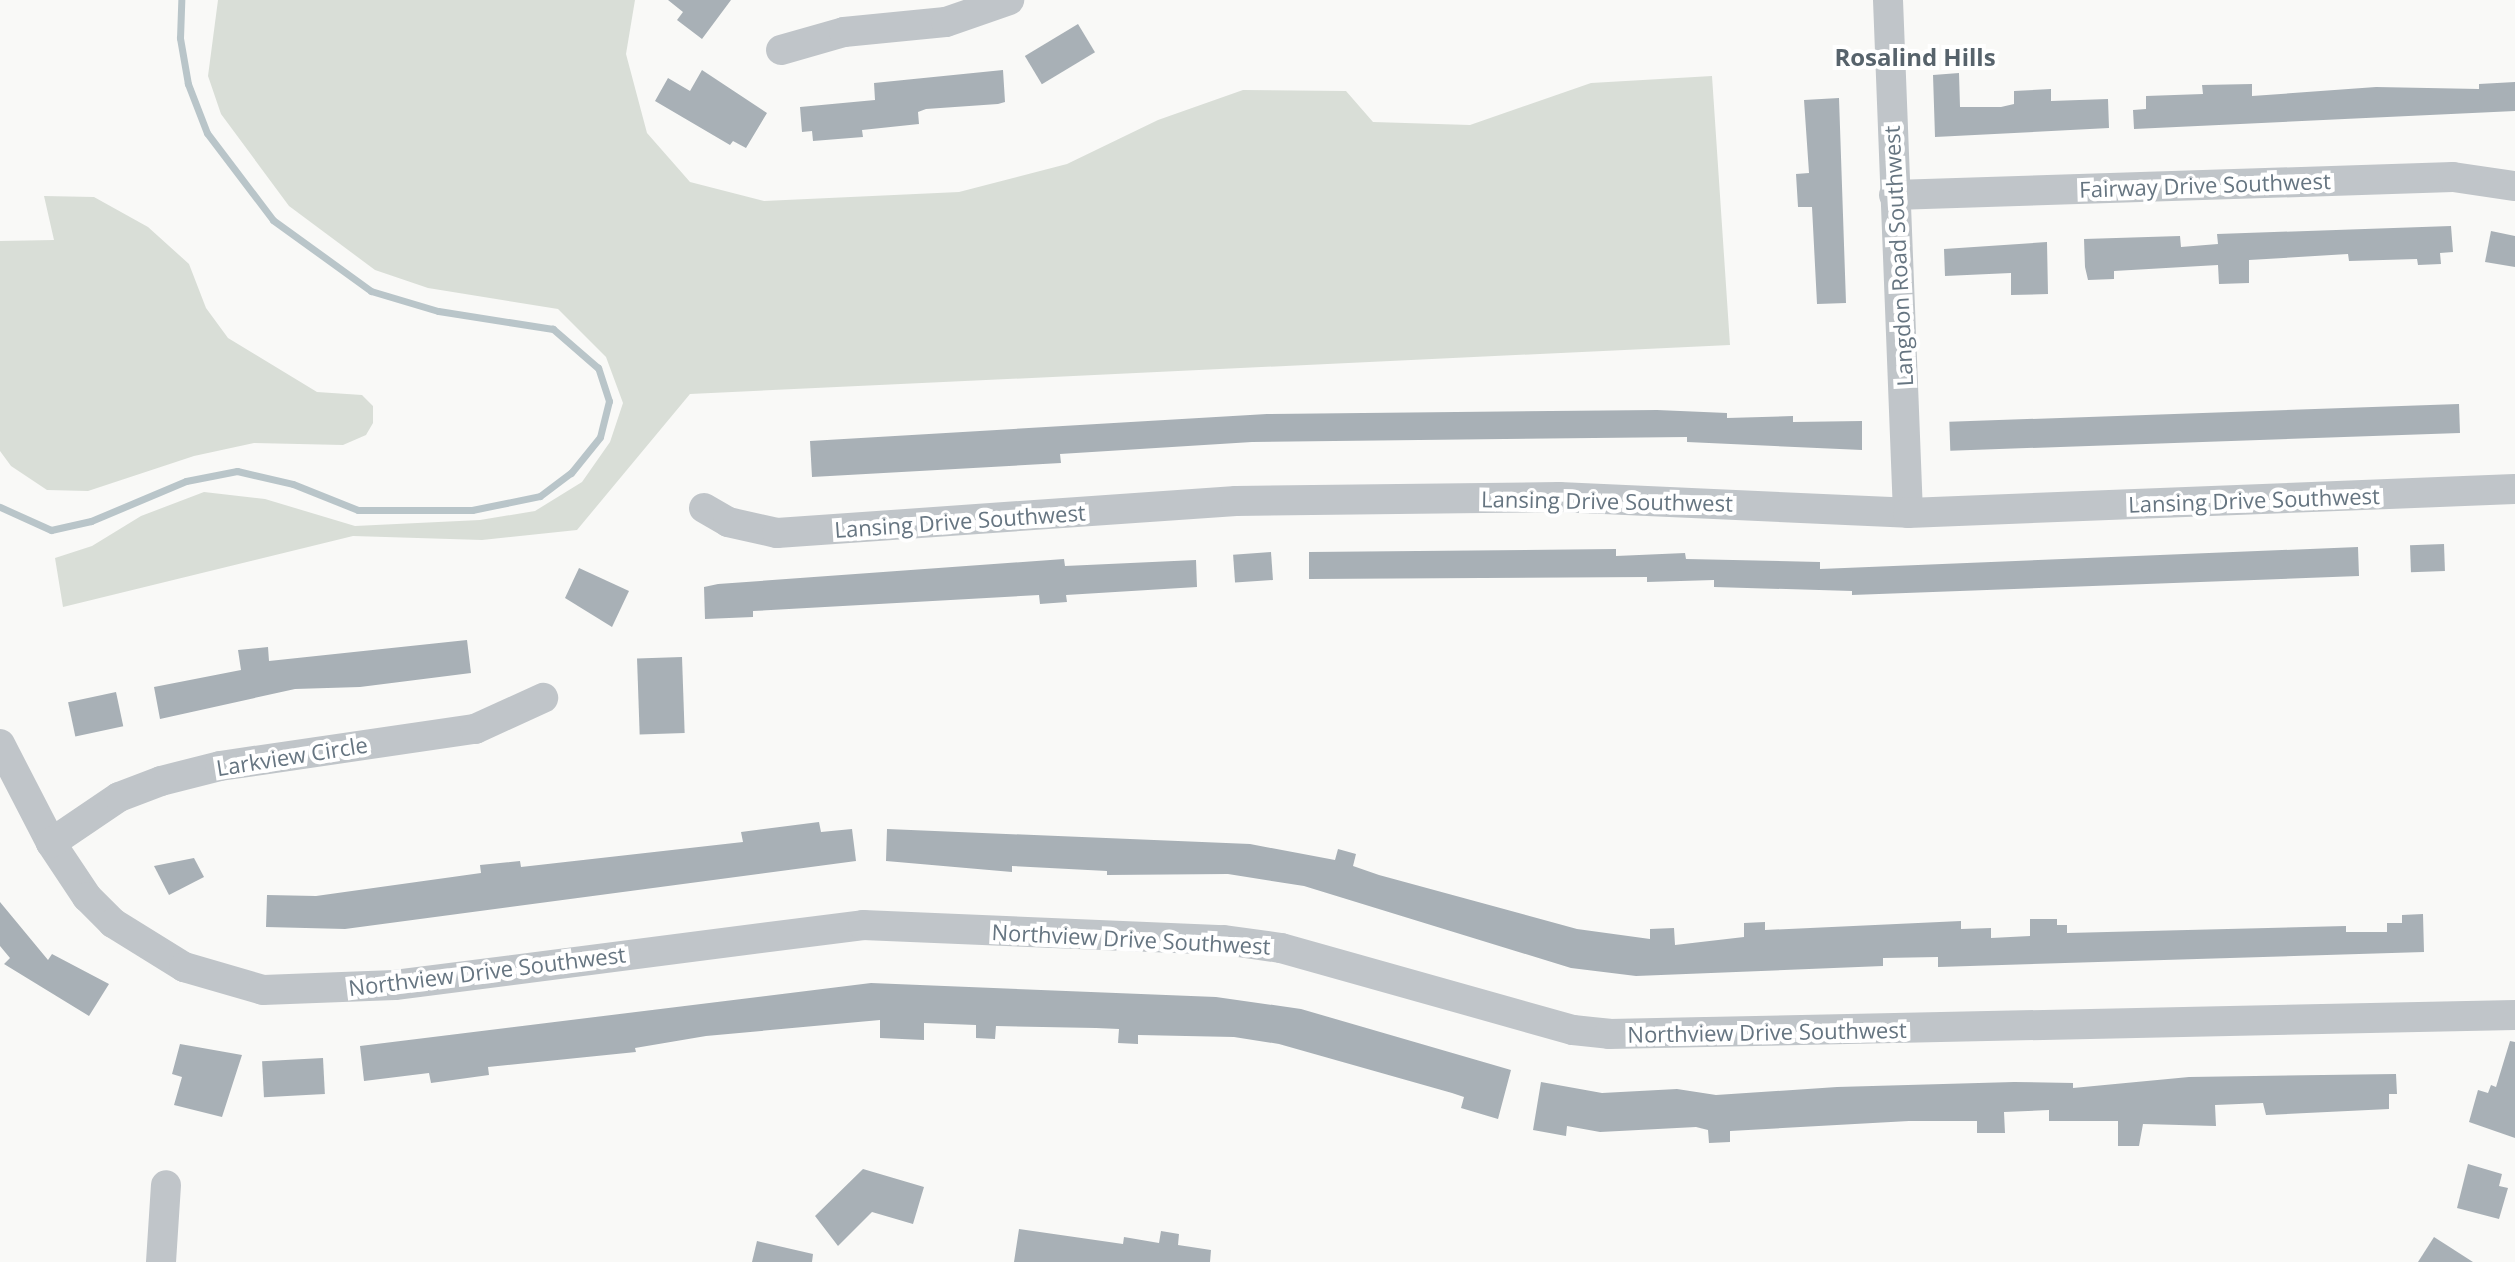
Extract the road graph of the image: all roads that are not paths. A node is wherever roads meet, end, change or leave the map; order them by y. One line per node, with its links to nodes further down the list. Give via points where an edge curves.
1 (1009, 0): 3 (street, via 946,22 844,32)
2 (1888, 0): 5 (street, Langdon Road Southwest)
3 (781, 50)
4 (2515, 186): 5 (street, Fairway Drive Southwest, via 2453,177)
5 (1894, 195): 8 (street, Langdon Road Southwest)
6 (2515, 489): 8 (street, Lansing Drive Southwest)
7 (704, 508): 8 (street, Lansing Drive Southwest, via 728,522 777,533 1329,498 1559,497)
8 (1908, 513)
9 (543, 698): 11 (street, Larkview Circle, via 475,729 220,766 161,781 119,797)
10 (0, 744): 11 (street, Northview Drive Southwest)
11 (51, 843): 12 (street, Northview Drive Southwest, via 87,897 143,946 231,983 297,992 395,985 863,925 1224,940 1281,948 1573,1030 1609,1034)
12 (2515, 1015)
13 (166, 1185): 14 (street)
14 (161, 1262)

